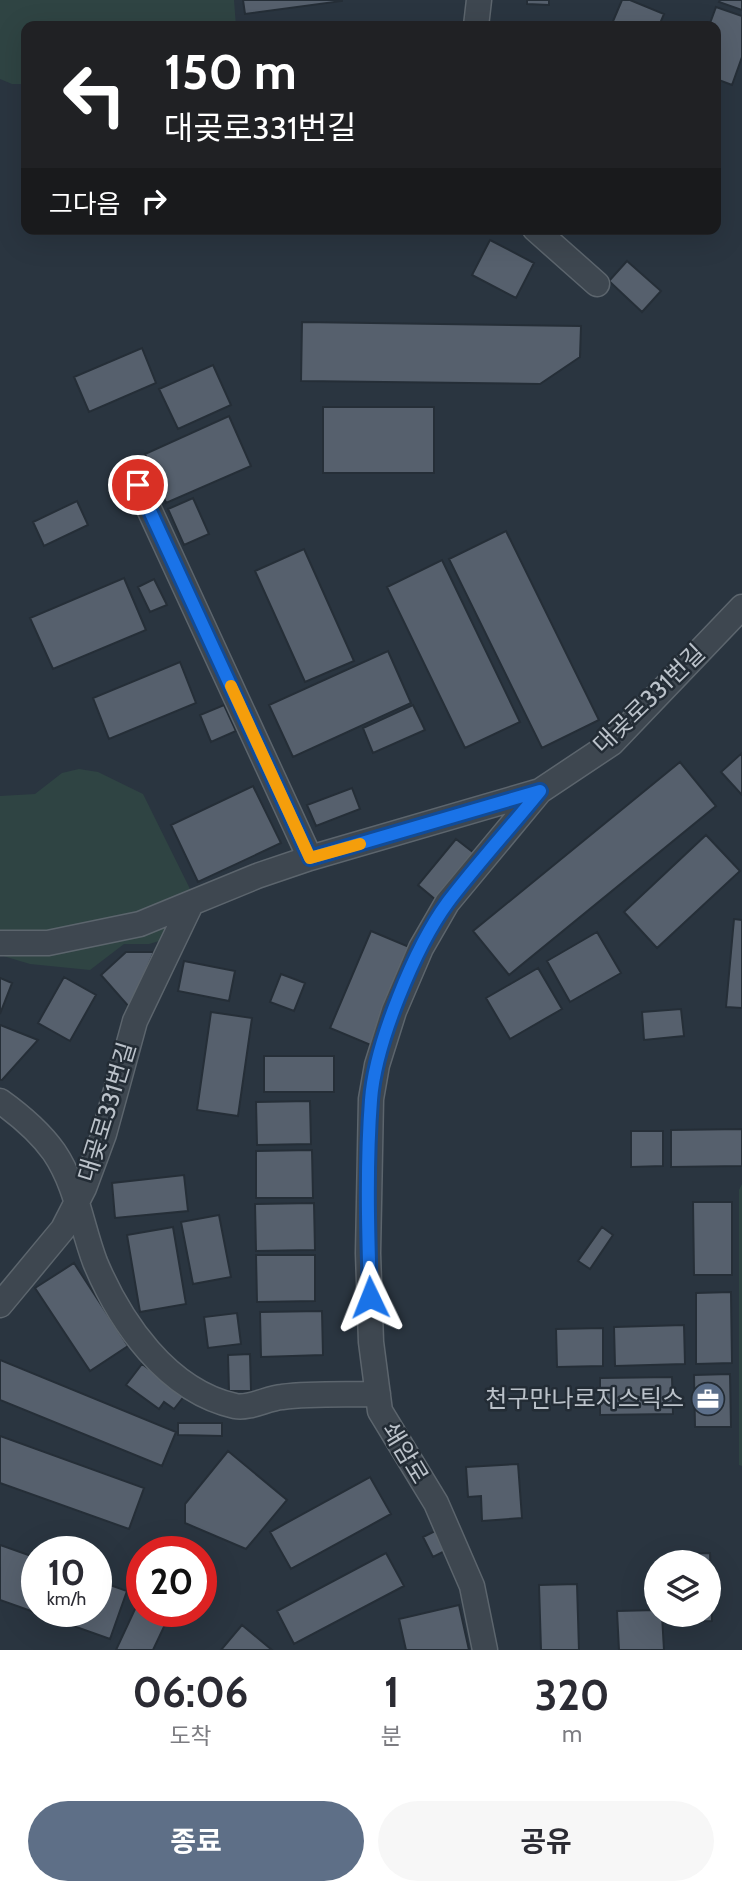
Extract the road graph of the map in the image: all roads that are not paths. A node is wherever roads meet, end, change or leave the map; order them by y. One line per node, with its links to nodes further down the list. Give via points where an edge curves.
1 (479, 0): 2 (lane)
2 (477, 21)
3 (542, 235): 4 (lane)
4 (597, 284)
5 (138, 485): 8 (lane)
6 (742, 607): 7 (lane, 대곶로331번길, via 612,743)
7 (540, 791): 8 (lane, 대곶로331번길); 14 (lane, 쇄암로, via 447,903 421,948 377,1065 371,1099 369,1253 371,1342)
8 (310, 858): 9 (lane, 대곶로331번길)
9 (191, 904): 10 (lane, 대곶로331번길, via 141,924 48,943); 12 (lane, 대곶로331번길, via 135,1021 104,1134)
10 (0, 943)
11 (0, 1101): 12 (lane, via 27,1121 54,1153)
12 (78, 1200): 13 (lane, 대곶로331번길, via 63,1229); 14 (lane, via 95,1261 118,1309 152,1357 197,1389 237,1406 282,1397)
13 (0, 1305)
14 (378, 1394): 15 (lane, 쇄암로, via 380,1411 436,1503 472,1586)
15 (485, 1650)

